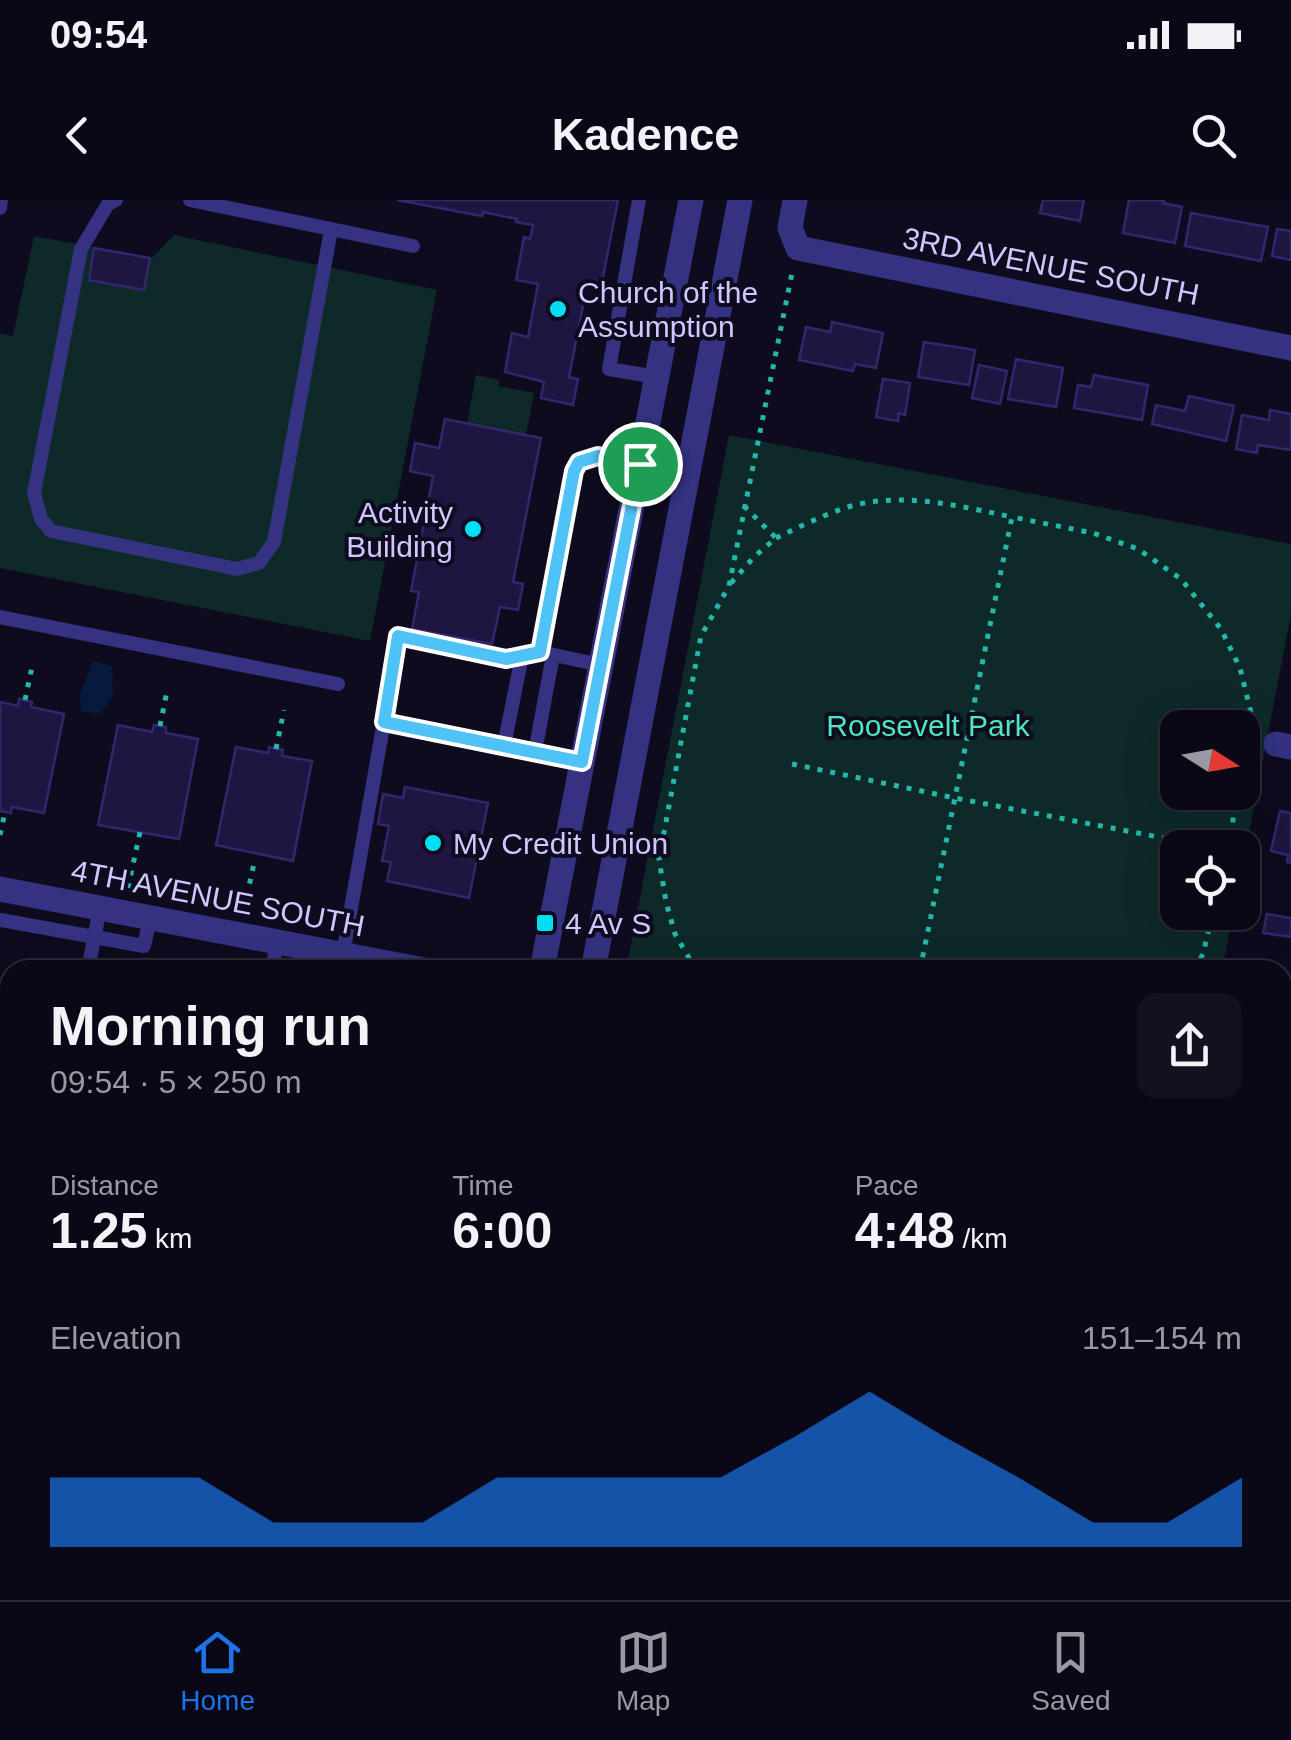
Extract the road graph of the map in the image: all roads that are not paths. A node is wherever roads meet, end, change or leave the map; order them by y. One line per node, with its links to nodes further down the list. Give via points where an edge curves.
1 (2, 200): 8 (lane)
2 (116, 200): 9 (lane, via 81,249 34,494 41,519 51,531 237,570 259,563 274,542)
3 (190, 200): 9 (lane)
4 (640, 200): 12 (lane, via 609,370)
5 (692, 200): 12 (street)
6 (740, 200): 14 (street)
7 (795, 200): 11 (street, 3RD AVENUE SOUTH, via 790,228 798,248)
8 (0, 208)
9 (331, 230): 10 (lane)
10 (413, 246)
11 (1291, 348)
12 (657, 376): 13 (street)
13 (640, 464): 14 (lane); 16 (lane, via 598,456 574,471 546,616); 18 (street)
14 (688, 474): 35 (street)
15 (0, 617): 19 (lane)
16 (546, 654): 17 (lane); 18 (lane); 22 (lane)
17 (522, 656): 20 (lane, via 506,659 398,636); 21 (lane)
18 (601, 665): 23 (street)
19 (338, 684)
20 (384, 722): 21 (lane); 33 (lane)
21 (504, 746): 22 (lane)
22 (534, 752): 23 (lane)
23 (582, 762): 34 (street)
24 (0, 889): 25 (street, 4TH AVENUE SOUTH)
25 (100, 908): 26 (street, 4TH AVENUE SOUTH); 28 (lane)
26 (150, 918): 28 (lane, via 144,946); 29 (street, 4TH AVENUE SOUTH)
27 (0, 920): 28 (lane)
28 (94, 937): 30 (lane)
29 (277, 942): 31 (lane); 32 (street, 4TH AVENUE SOUTH)
30 (90, 960)
31 (274, 960)
32 (349, 960)
33 (353, 960)
34 (544, 960)
35 (595, 960)

